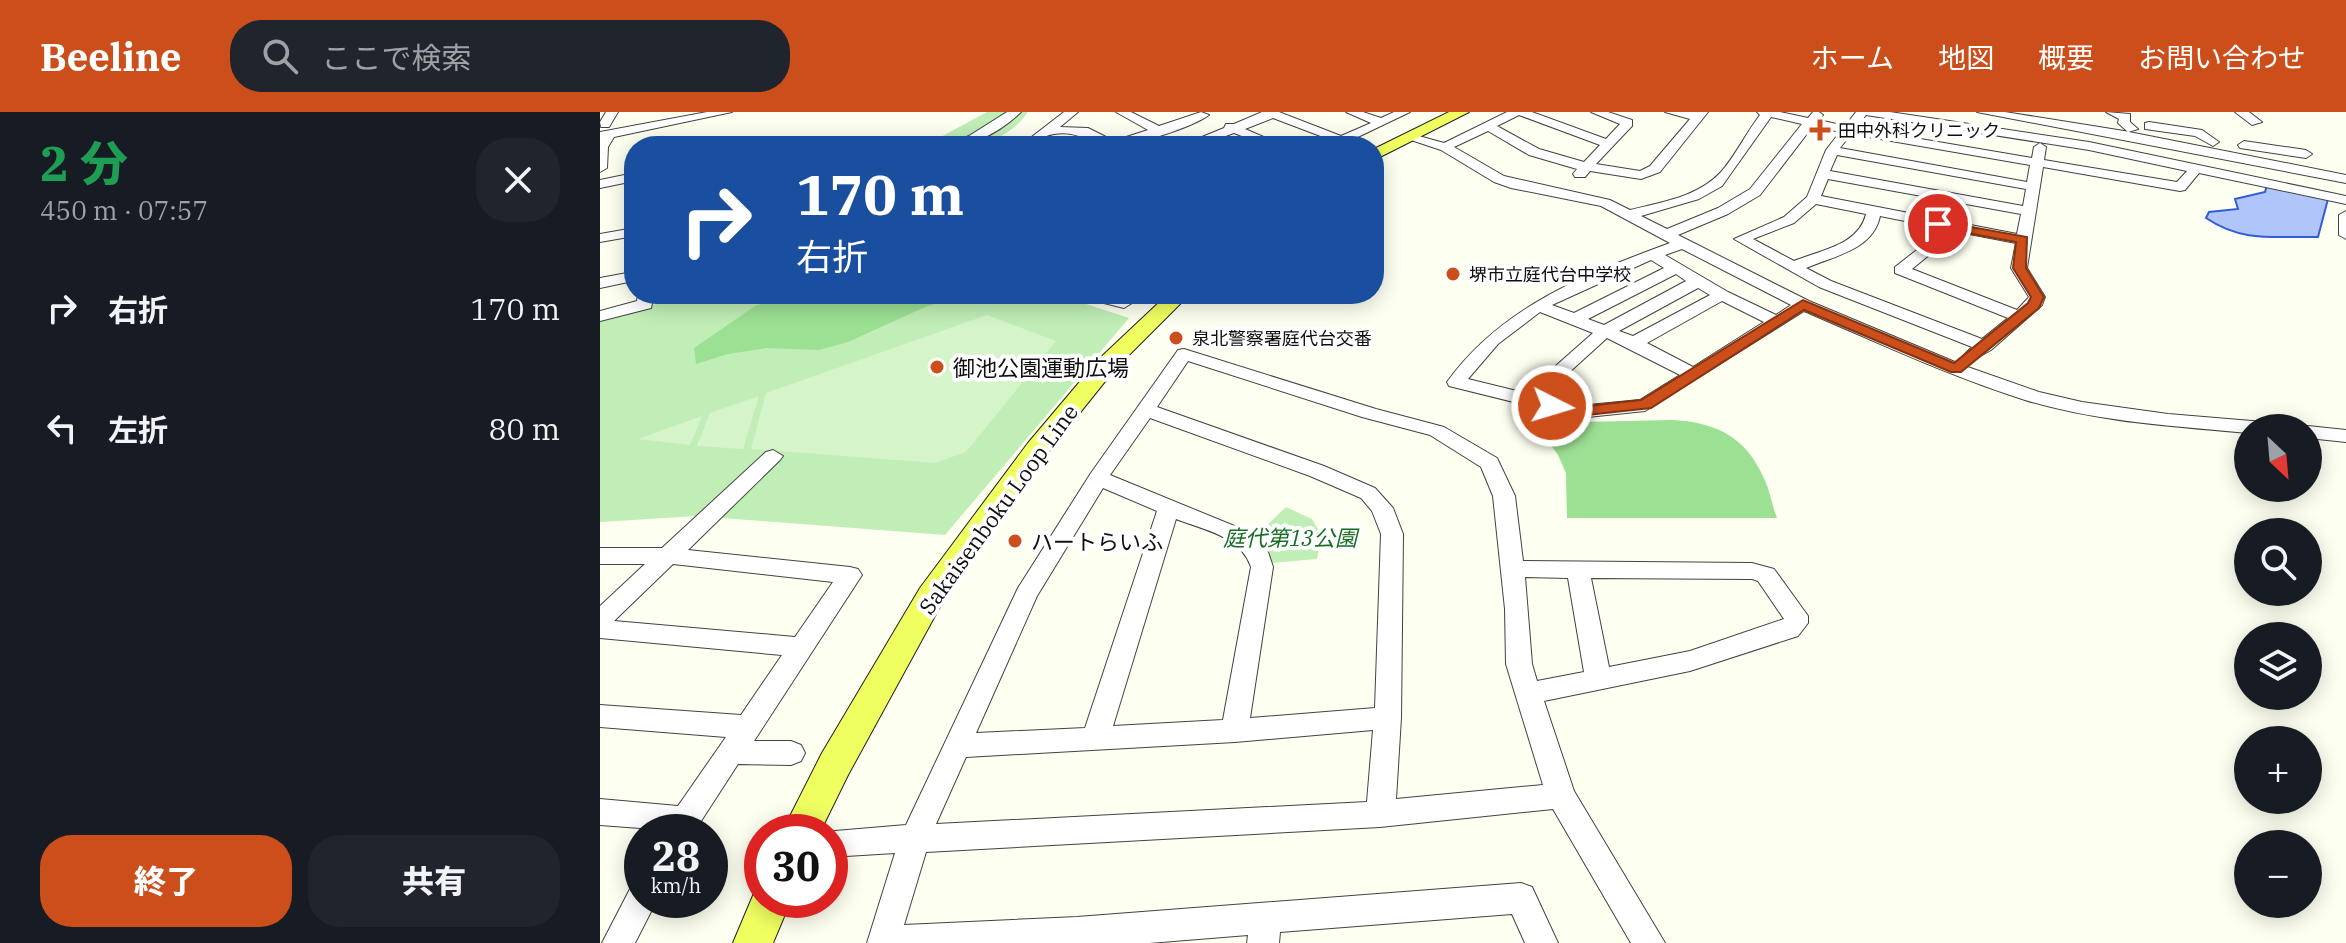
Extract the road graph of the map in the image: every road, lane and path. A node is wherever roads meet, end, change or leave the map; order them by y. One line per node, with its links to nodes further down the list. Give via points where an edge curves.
1 (612, 112): 36 (street)
2 (726, 112): 34 (street)
3 (1015, 112): 37 (street)
4 (1072, 112): 5 (street); 31 (street)
5 (1081, 112)
6 (1122, 112): 32 (street)
7 (1352, 112): 26 (street)
8 (1404, 112): 26 (street)
9 (1461, 112): 45 (main road)
10 (1519, 112): 28 (street); 47 (street)
11 (1597, 112): 47 (street, via 1628,123)
12 (1671, 112): 23 (street)
13 (1766, 112): 25 (street); 67 (street, via 1713,187)
14 (1865, 112): 33 (street); 46 (street)
15 (1951, 112): 35 (street)
16 (1983, 112): 35 (street)
17 (2112, 112): 35 (street, via 2126,117)
18 (2171, 112): 29 (street)
19 (2241, 112): 27 (street)
20 (671, 113): 34 (street); 36 (street)
21 (1271, 113): 30 (street); 43 (street)
22 (1200, 114): 30 (street); 32 (street)
23 (1700, 114): 55 (street, via 1650,173)
24 (2084, 114): 35 (street, via 2110,119)
25 (1814, 117): 33 (street); 71 (street, via 1754,194)
26 (1381, 122): 44 (street)
27 (2256, 122)
28 (1488, 126): 48 (street); 55 (street, via 1534,152)
29 (2148, 126): 35 (street); 49 (street, via 2198,133)
30 (1235, 129): 41 (street); 42 (street)
31 (1050, 130): 38 (street); 39 (street)
32 (1158, 130): 40 (street)
33 (1848, 130): 51 (street); 53 (street)
34 (659, 132): 36 (street)
35 (2126, 134): 49 (street); 59 (street)
36 (603, 136): 54 (street)
37 (978, 136)
38 (1041, 136)
39 (1093, 136)
40 (1141, 136)
41 (1215, 136)
42 (1250, 136)
43 (1320, 136)
44 (1350, 136)
45 (1408, 137): 48 (street); 50 (main road)
46 (2041, 140): 53 (street); 56 (street)
47 (1609, 144): 55 (street)
48 (1445, 147): 62 (street, via 1499,179)
49 (2217, 148): 52 (street); 59 (street)
50 (1384, 150)
51 (1832, 150): 57 (street); 61 (street)
52 (2306, 154)
53 (2039, 161): 56 (street, via 2180,187); 61 (street)
54 (600, 166)
55 (1587, 167): 62 (street)
56 (2197, 167): 64 (street)
57 (1823, 174): 63 (street); 66 (street)
58 (624, 179): 60 (street)
59 (2346, 182)
60 (600, 184)
61 (2035, 187): 66 (street)
62 (1562, 194): 67 (street, via 1605,203)
63 (1813, 199): 65 (street); 77 (street, via 1789,220 1741,239)
64 (2346, 200)
65 (1874, 211): 69 (street); 77 (street, via 1870,230 1860,240)
66 (2028, 211): 74 (street)
67 (1629, 215): 71 (street)
68 (2346, 215): 72 (street)
69 (1938, 224): 74 (street); 88 (street, via 1929,248 1901,270)
70 (624, 234): 73 (street)
71 (1666, 235): 75 (street)
72 (2346, 235)
73 (600, 238)
74 (2023, 240): 88 (street, via 2019,268 2037,297)
75 (1683, 243): 76 (street); 85 (street)
76 (1652, 254): 78 (street); 86 (street, via 1595,276)
77 (1794, 267): 93 (street)
78 (1677, 268): 80 (street); 89 (street)
79 (624, 279): 81 (street)
80 (1700, 280): 82 (street); 91 (street)
81 (600, 283)
82 (1722, 295): 90 (street); 92 (street)
83 (645, 304): 87 (street)
84 (1170, 304): 124 (main road, Sakaisenboku Loop Line, via 1107,364 1037,449 931,596)
85 (1803, 305): 90 (street); 94 (street)
86 (1540, 306): 89 (street); 96 (street, via 1491,341 1456,382)
87 (600, 316)
88 (2020, 317): 93 (street)
89 (1574, 320): 91 (street)
90 (1778, 322): 95 (street)
91 (1604, 332): 92 (street); 96 (street)
92 (1634, 343): 95 (street)
93 (1985, 346): 94 (street)
94 (1956, 369): 98 (street, via 2082,408)
95 (1693, 374): 96 (street, via 1645,405 1578,412)
96 (1527, 401)
97 (1146, 410): 102 (street); 106 (street, via 1184,354 1437,431 1490,463 1504,496); 114 (street, via 1317,471 1368,493 1382,508 1392,534)
98 (2234, 426)
99 (2322, 435): 100 (street)
100 (2342, 440)
101 (773, 456): 105 (street)
102 (1098, 478): 103 (street); 118 (street, via 1026,594)
103 (1169, 507): 116 (street, via 1246,539 1262,567); 117 (street)
104 (600, 556): 105 (street)
105 (669, 556): 108 (street); 110 (street, via 850,575)
106 (1512, 569): 107 (street); 112 (street, via 1519,664)
107 (1578, 570): 111 (street); 111 (street, via 1752,571 1766,575 1796,616 1789,629 1690,661)
108 (600, 620)
109 (600, 629): 110 (street)
110 (799, 647): 115 (street)
111 (1598, 679): 112 (street)
112 (1529, 693): 121 (street)
113 (600, 716): 115 (street)
114 (1388, 718): 116 (street); 125 (street)
115 (747, 727): 119 (street)
116 (1235, 731): 117 (street)
117 (1095, 739): 118 (street)
118 (955, 746): 127 (street)
119 (730, 752): 120 (street); 123 (street)
120 (791, 753)
121 (1561, 796): 125 (street); 137 (street)
122 (600, 812): 126 (street)
123 (689, 814)
124 (810, 814)
125 (1380, 814): 127 (street)
126 (624, 816)
127 (915, 838): 128 (street); 134 (street)
128 (848, 842)
129 (628, 918): 133 (street)
130 (763, 918): 135 (main road)
131 (1264, 932): 132 (street); 136 (street, via 1521,898)
132 (1076, 938): 134 (street)
133 (612, 940)
134 (883, 942)
135 (753, 943)
136 (1542, 943)
137 (1649, 943)

